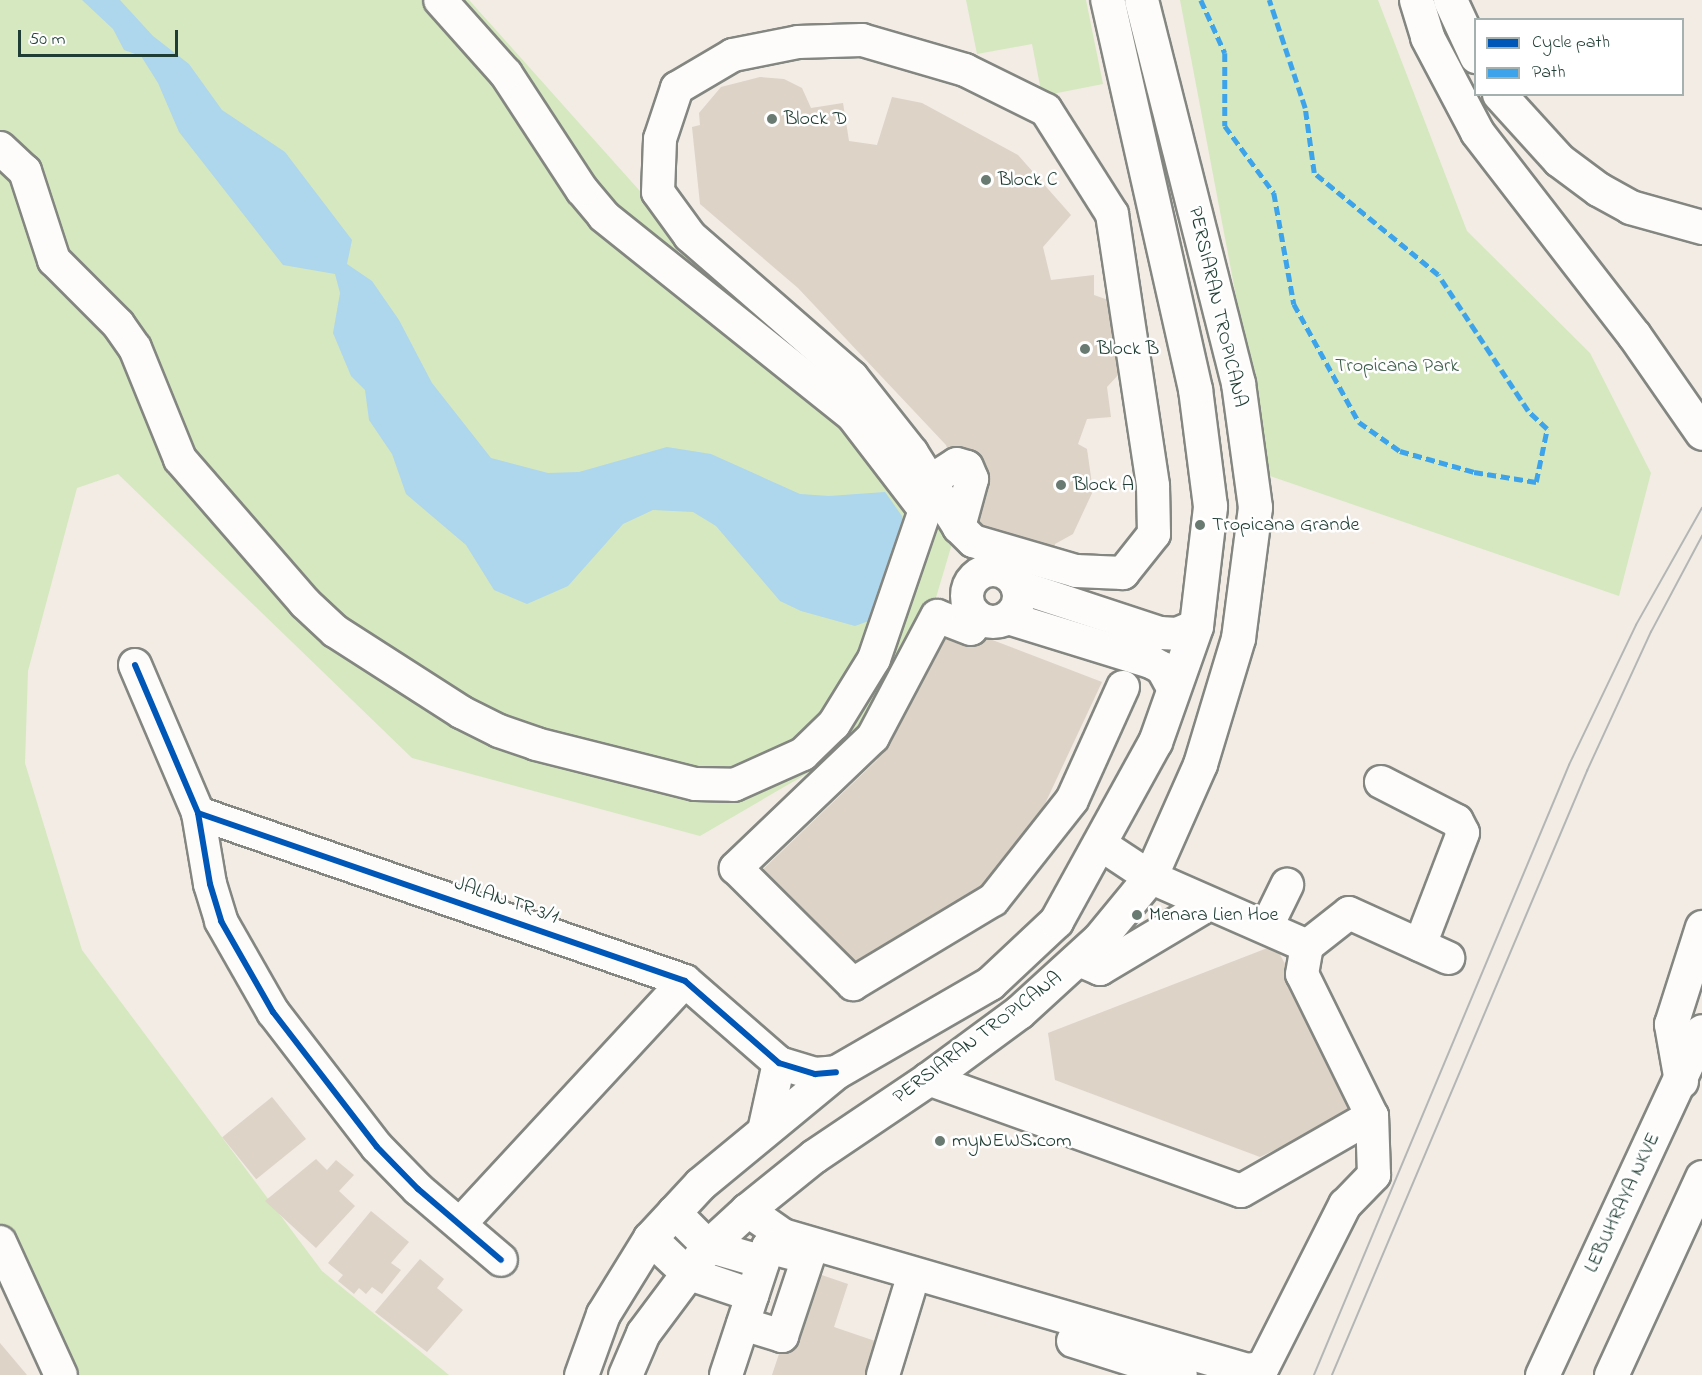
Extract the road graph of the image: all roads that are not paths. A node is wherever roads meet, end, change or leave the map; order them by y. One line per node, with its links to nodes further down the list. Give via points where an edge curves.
1 (440, 0): 8 (street, via 506,74 604,216 852,415 925,510 874,659 834,724 803,754 734,786 695,784 536,744 499,730 461,712 335,631 305,603 180,459 135,348 118,324 54,260 25,171)
2 (1107, 0): 16 (main road, PERSIARAN TROPICANA, via 1195,388 1210,506)
3 (1141, 0): 23 (main road, PERSIARAN TROPICANA, via 1238,383 1255,507 1238,638 1200,764)
4 (1416, 0): 10 (main road, via 1427,37 1477,132 1634,335)
5 (1450, 0): 6 (main road)
6 (1474, 52)
7 (1501, 96): 9 (main road, via 1559,160 1598,189 1630,207)
8 (0, 148)
9 (1702, 227)
10 (1702, 433)
11 (929, 482): 12 (street); 12 (street, via 957,464 967,467 972,479); 13 (street, via 912,453 852,377 690,236 658,192 660,139 677,88 733,55 798,42 862,40 965,70 1046,110 1112,214 1153,486 1154,534 1123,573)
12 (958, 527): 13 (street)
13 (1004, 569): 14 (street, via 978,574 972,580 967,597); 15 (street, via 1018,603); 16 (street, via 1160,633 1177,634)
14 (974, 614): 15 (street, via 990,622); 18 (street, via 971,629 937,616 873,737 736,868 853,984 993,900 1072,800)
15 (1008, 618): 19 (street, via 1151,662 1162,668)
16 (1196, 627): 19 (main road, PERSIARAN TROPICANA)
17 (135, 665): 21 (street)
18 (1123, 687)
19 (1173, 688): 22 (main road, PERSIARAN TROPICANA, via 1155,742)
20 (1381, 782): 28 (street, via 1457,820 1463,833)
21 (198, 813): 32 (street, JALAN TR 3/1); 43 (street, via 210,885 221,921 273,1012 377,1147)
22 (1100, 844): 23 (street); 35 (main road, PERSIARAN TROPICANA, via 1056,921 990,983)
23 (1150, 877): 25 (street); 31 (main road, PERSIARAN TROPICANA)
24 (1287, 885): 26 (street)
25 (1209, 904): 26 (street); 31 (street, via 1100,969)
26 (1268, 926): 29 (street)
27 (1702, 927): 37 (main road, via 1671,1024)
28 (1420, 945): 29 (street, via 1349,913); 30 (street)
29 (1307, 946): 38 (street, via 1302,974)
30 (1448, 958)
31 (1079, 960): 36 (main road, PERSIARAN TROPICANA, via 1019,1012)
32 (685, 981): 34 (street, JALAN TR 3/1); 43 (street)
33 (1702, 1031): 37 (main road, LEBUHRAYA NKVE)
34 (779, 1064): 35 (street, via 815,1074); 39 (street)
35 (836, 1071): 39 (main road, PERSIARAN TROPICANA)
36 (928, 1079): 38 (street, via 1241,1191); 41 (main road, PERSIARAN TROPICANA, via 814,1156)
37 (1681, 1081): 60 (main road, LEBUHRAYA NKVE)
38 (1372, 1116): 41 (street, via 1374,1175 1345,1205 1271,1355 1263,1367 1249,1370 783,1235)
39 (764, 1131): 42 (main road, PERSIARAN TROPICANA)
40 (1702, 1177): 61 (main road)
41 (747, 1210): 46 (main road, PERSIARAN TROPICANA)
42 (674, 1212): 44 (main road, PERSIARAN TROPICANA); 46 (street)
43 (460, 1224): 48 (street)
44 (651, 1238): 50 (street); 55 (main road, PERSIARAN TROPICANA, via 603,1314)
45 (0, 1242): 54 (street)
46 (708, 1246): 49 (street); 50 (main road, PERSIARAN TROPICANA)
47 (808, 1258): 49 (street, via 768,1247); 51 (street); 53 (street, via 782,1336)
48 (501, 1260)
49 (763, 1262): 52 (street)
50 (687, 1273): 52 (street); 56 (main road, PERSIARAN TROPICANA, via 643,1333)
51 (909, 1290): 58 (street); 59 (street)
52 (752, 1295): 53 (street)
53 (742, 1324): 57 (street)
54 (61, 1375)
55 (581, 1375)
56 (625, 1375)
57 (726, 1375)
58 (883, 1375)
59 (1181, 1375)
60 (1542, 1375)
61 (1611, 1375)

